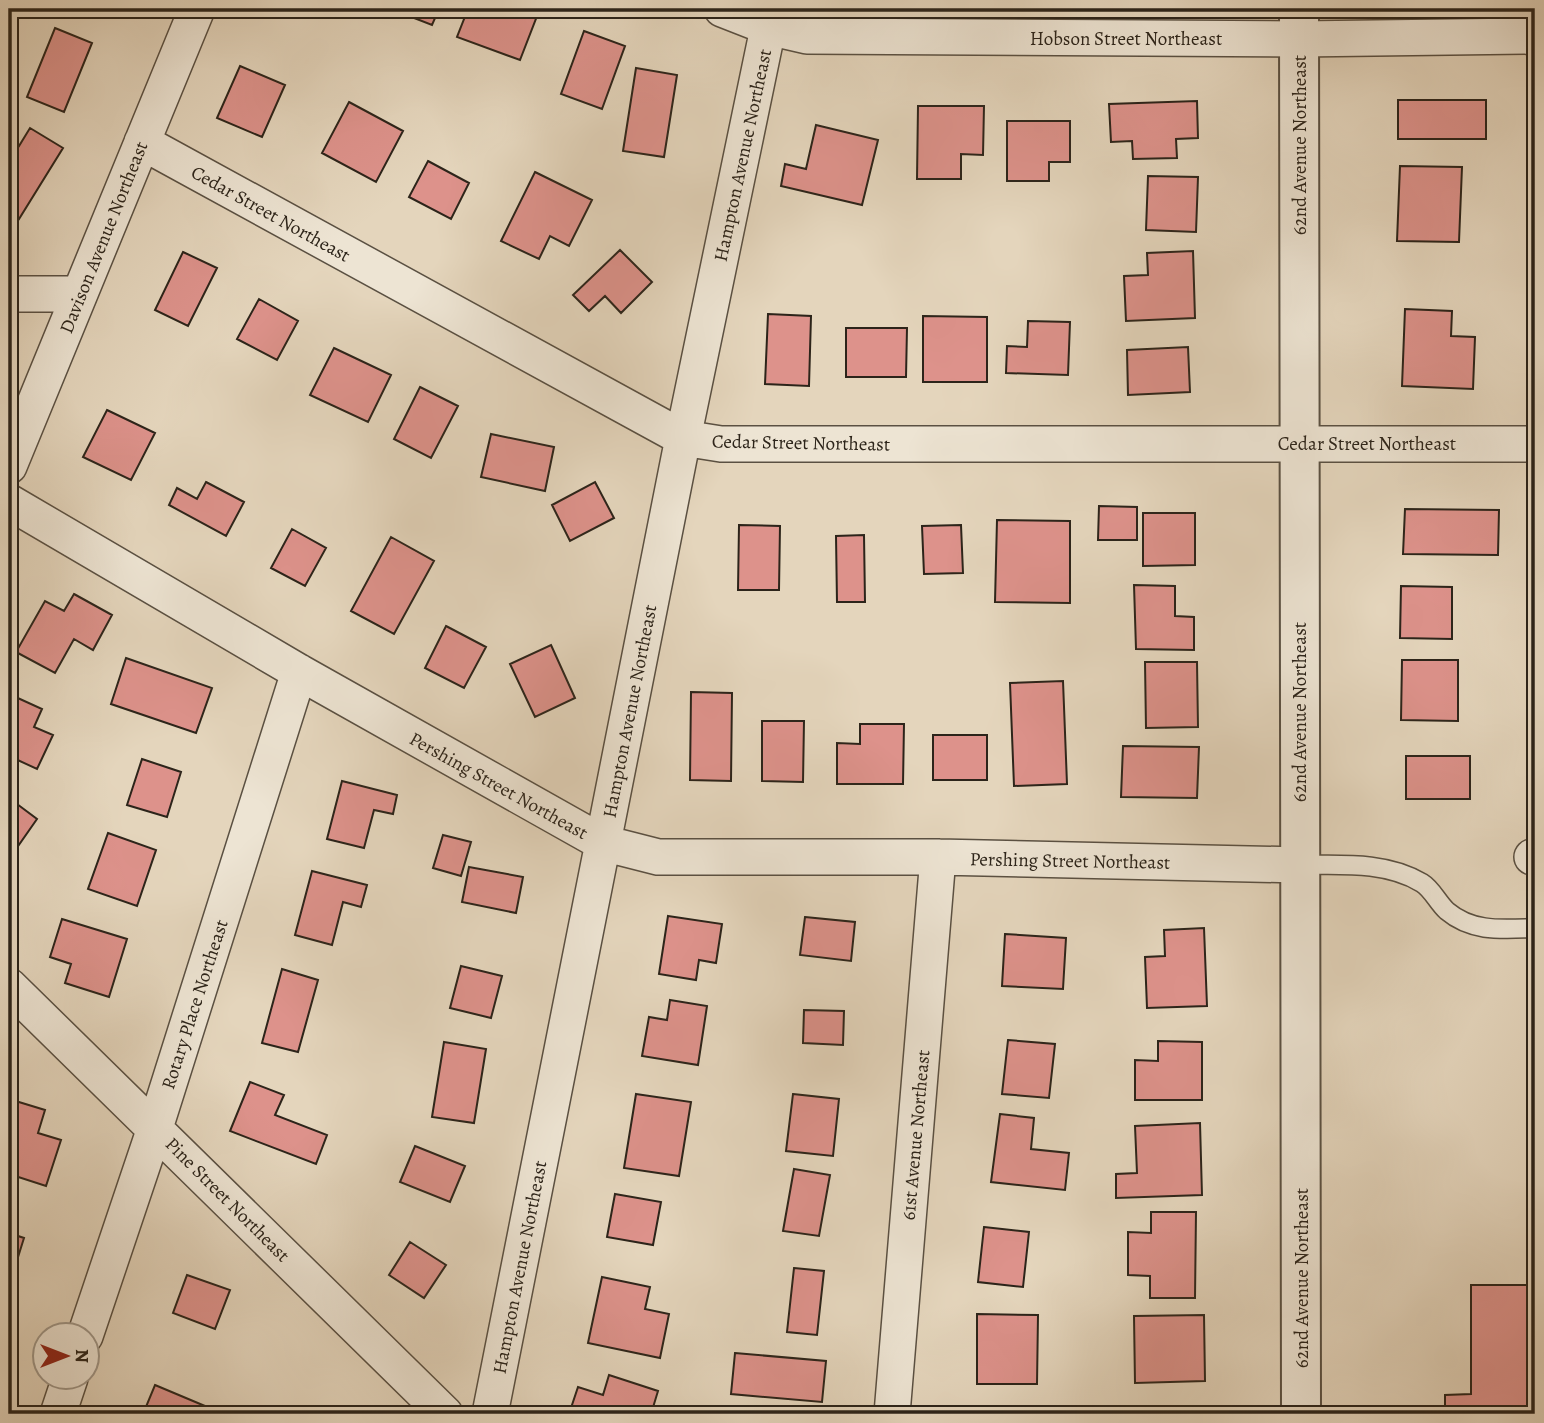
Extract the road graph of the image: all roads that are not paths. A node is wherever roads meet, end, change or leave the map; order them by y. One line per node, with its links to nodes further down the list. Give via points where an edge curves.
1 (197, 9): 6 (street, Davison Avenue Northeast)
2 (722, 9): 3 (street, Hobson Street Northeast)
3 (770, 18): 4 (street, Hobson Street Northeast, via 807,36); 9 (street, Hampton Avenue Northeast)
4 (1299, 24): 5 (street, Hobson Street Northeast); 10 (street, 62nd Avenue Northeast)
5 (1535, 36)
6 (142, 142): 8 (street, Davison Avenue Northeast); 9 (street, Cedar Street Northeast)
7 (9, 294): 8 (street)
8 (79, 294): 12 (street, Davison Avenue Northeast)
9 (683, 438): 10 (street, Cedar Street Northeast, via 721,444); 15 (street, Hampton Avenue Northeast)
10 (1299, 443): 11 (street, Cedar Street Northeast); 17 (street, 62nd Avenue Northeast)
11 (1535, 444)
12 (9, 466)
13 (9, 502): 14 (street, Pershing Street Northeast)
14 (299, 672): 15 (street, Pershing Street Northeast); 20 (street, Rotary Place Northeast)
15 (603, 844): 16 (street, Pershing Street Northeast, via 658,857); 25 (street, Hampton Avenue Northeast)
16 (938, 857): 17 (street, Pershing Street Northeast); 26 (street, 61st Avenue Northeast)
17 (1299, 864): 18 (lane, via 1395,871 1424,884 1448,912 1482,929); 27 (street, 62nd Avenue Northeast)
18 (1535, 928)
19 (9, 986): 20 (street, Pine Street Northeast)
20 (155, 1128): 21 (street, Rotary Place Northeast); 24 (street, Pine Street Northeast)
21 (89, 1322)
22 (66, 1392): 23 (street)
23 (58, 1414)
24 (445, 1414)
25 (489, 1414)
26 (892, 1414)
27 (1301, 1414)

